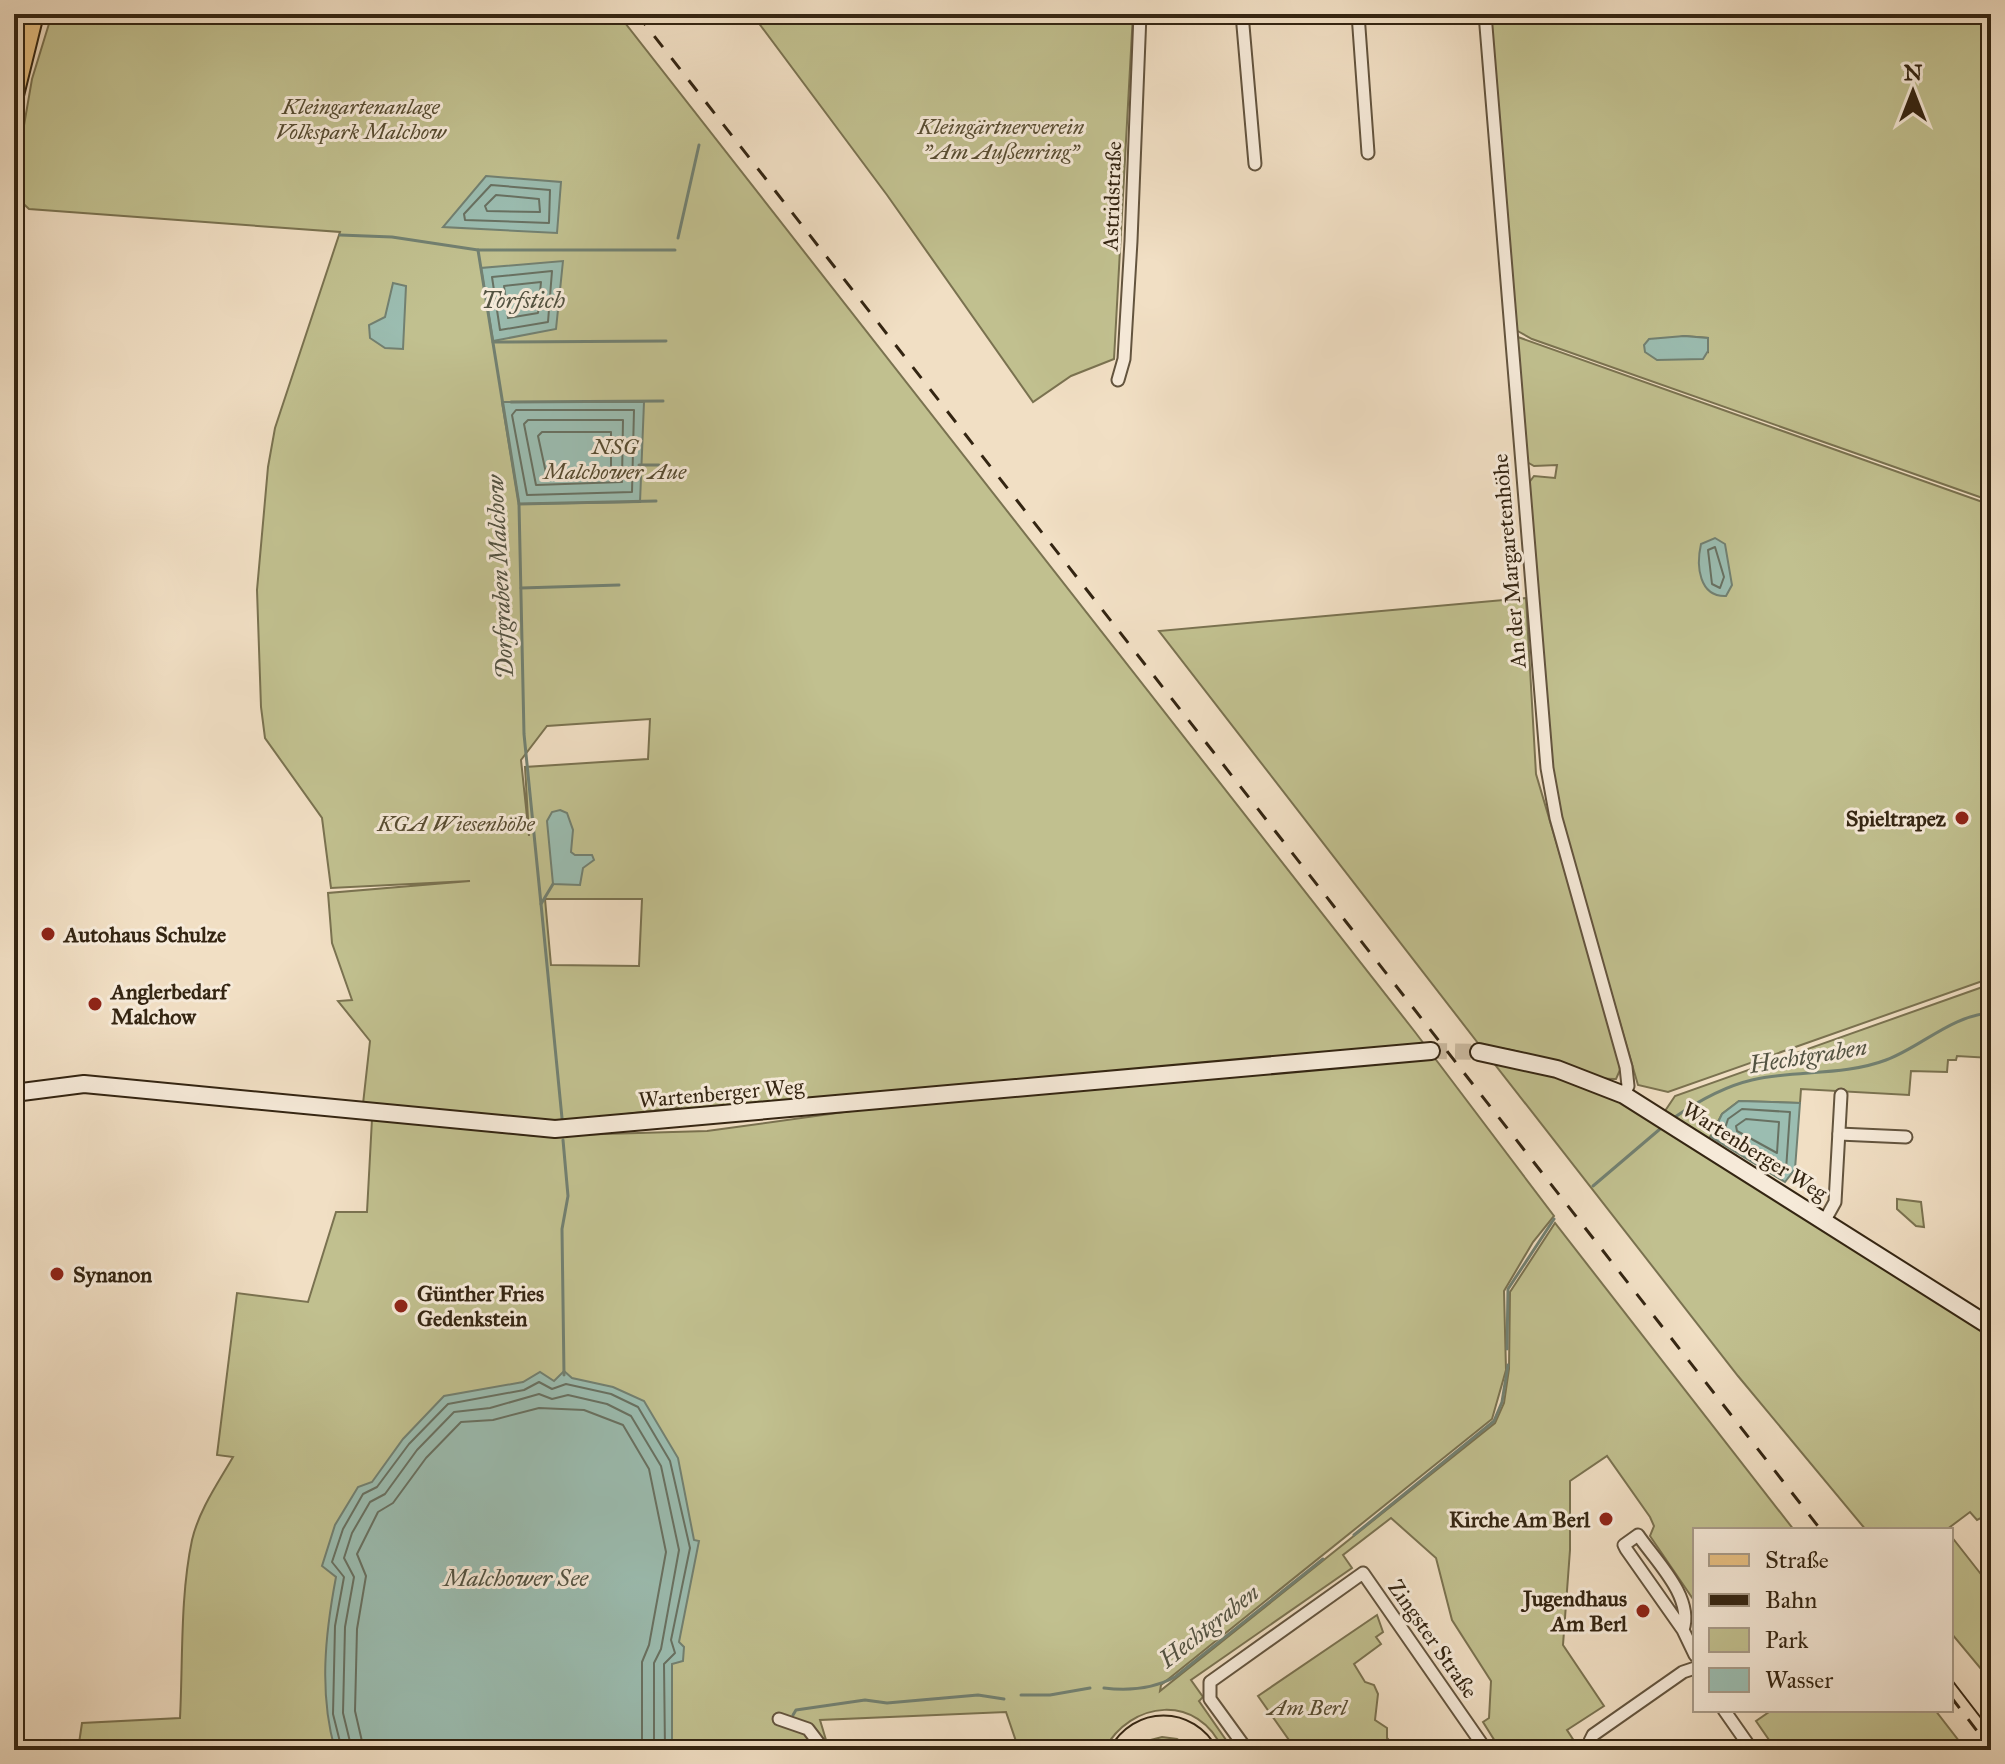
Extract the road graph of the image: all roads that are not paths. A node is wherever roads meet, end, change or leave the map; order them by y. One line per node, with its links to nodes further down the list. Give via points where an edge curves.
1 (34, 14): 6 (main road)
2 (1140, 14): 9 (street, Astridstraße, via 1130,268)
3 (1242, 14): 8 (street)
4 (1358, 14): 7 (street)
5 (1485, 14): 13 (street, An der Margaretenhöhe, via 1547,768 1556,818 1626,1067)
6 (14, 95)
7 (1368, 153)
8 (1255, 164)
9 (1118, 380)
10 (1431, 1051): 12 (main road, Wartenberger Weg, via 555,1129 84,1084)
11 (1479, 1052): 13 (main road, Wartenberger Weg, via 1557,1069)
12 (14, 1093)
13 (1624, 1095): 17 (main road, Wartenberger Weg)
14 (1841, 1095): 15 (street)
15 (1839, 1134): 16 (street); 17 (street, via 1835,1202)
16 (1906, 1137)
17 (1825, 1220): 18 (main road, Wartenberger Weg)
18 (1991, 1327)
19 (1683, 1630): 19 (street, via 1624,1545 1638,1535 1681,1597 1687,1616); 20 (street)
20 (1693, 1652)
21 (1693, 1670): 27 (street, via 1593,1735)
22 (1725, 1712): 28 (street)
23 (779, 1719): 24 (street, via 808,1729)
24 (824, 1750)
25 (1247, 1750): 26 (street, Zingster Straße, via 1210,1699 1210,1682 1363,1573)
26 (1486, 1750)
27 (1594, 1750)
28 (1752, 1750)

